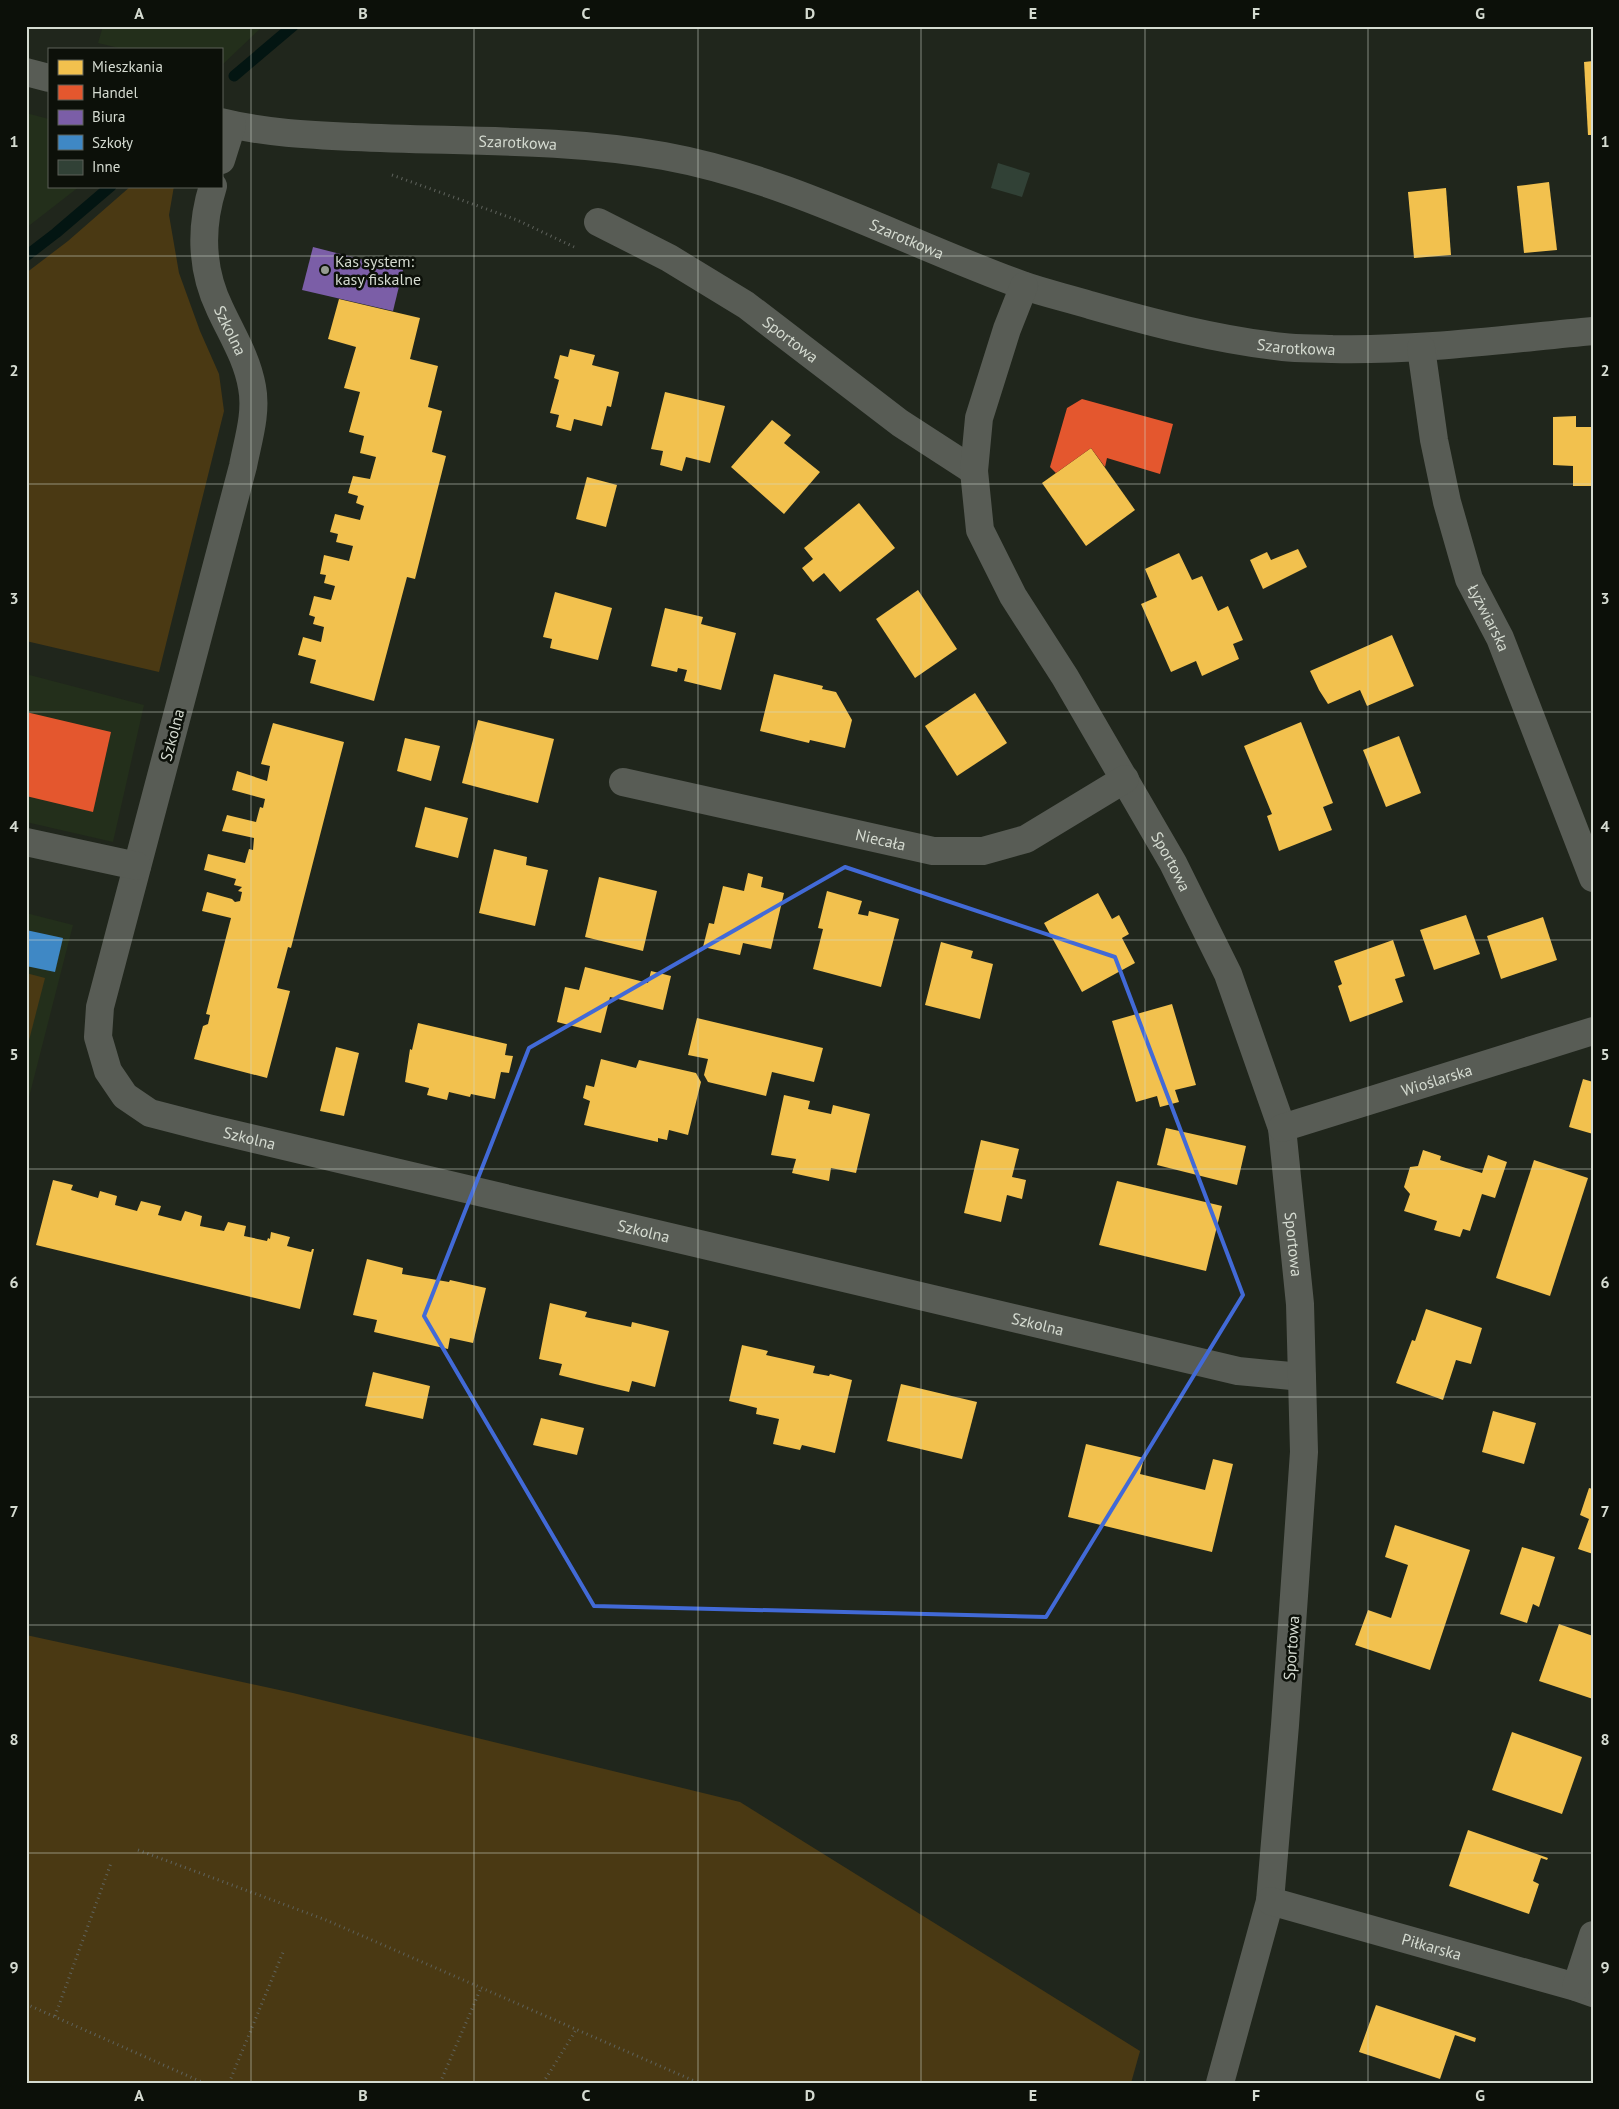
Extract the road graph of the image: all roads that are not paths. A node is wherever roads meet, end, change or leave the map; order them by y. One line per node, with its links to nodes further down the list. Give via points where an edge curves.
1 (26, 72): 2 (street)
2 (48, 78)
3 (227, 124): 4 (street); 7 (street, Szarotkowa, via 308,134 570,145 666,157 784,189)
4 (222, 154)
5 (212, 188): 14 (street, Szkolna, via 203,239 207,272 218,306 246,362 253,389 253,415 243,466)
6 (598, 222): 10 (street, Sportowa, via 669,258 746,305 900,423)
7 (1024, 286): 9 (street, Szarotkowa, via 1203,334 1285,347); 10 (street, Sportowa, via 979,418)
8 (1593, 331): 9 (street, Szarotkowa)
9 (1421, 348): 15 (street, Łyżwiarska, via 1434,440 1447,502 1469,579 1500,638)
10 (974, 471): 11 (street, Sportowa, via 980,530 1012,596 1065,677)
11 (1125, 779): 12 (street, Niecała, via 1026,839 983,851 933,851); 17 (street, Sportowa, via 1173,862 1228,974)
12 (623, 782)
13 (26, 842): 14 (street)
14 (137, 866): 18 (street, Szkolna, via 100,1007 98,1037 108,1071 125,1096 150,1113 1238,1370)
15 (1593, 878)
16 (1593, 1030): 17 (street, Wioślarska)
17 (1282, 1128): 18 (street, Sportowa, via 1300,1304)
18 (1302, 1377): 19 (street, Sportowa, via 1304,1452)
19 (1270, 1902): 21 (street, Piłkarska); 22 (street, Sportowa)
20 (1593, 1935): 21 (street)
21 (1584, 1990)
22 (1220, 2083)

